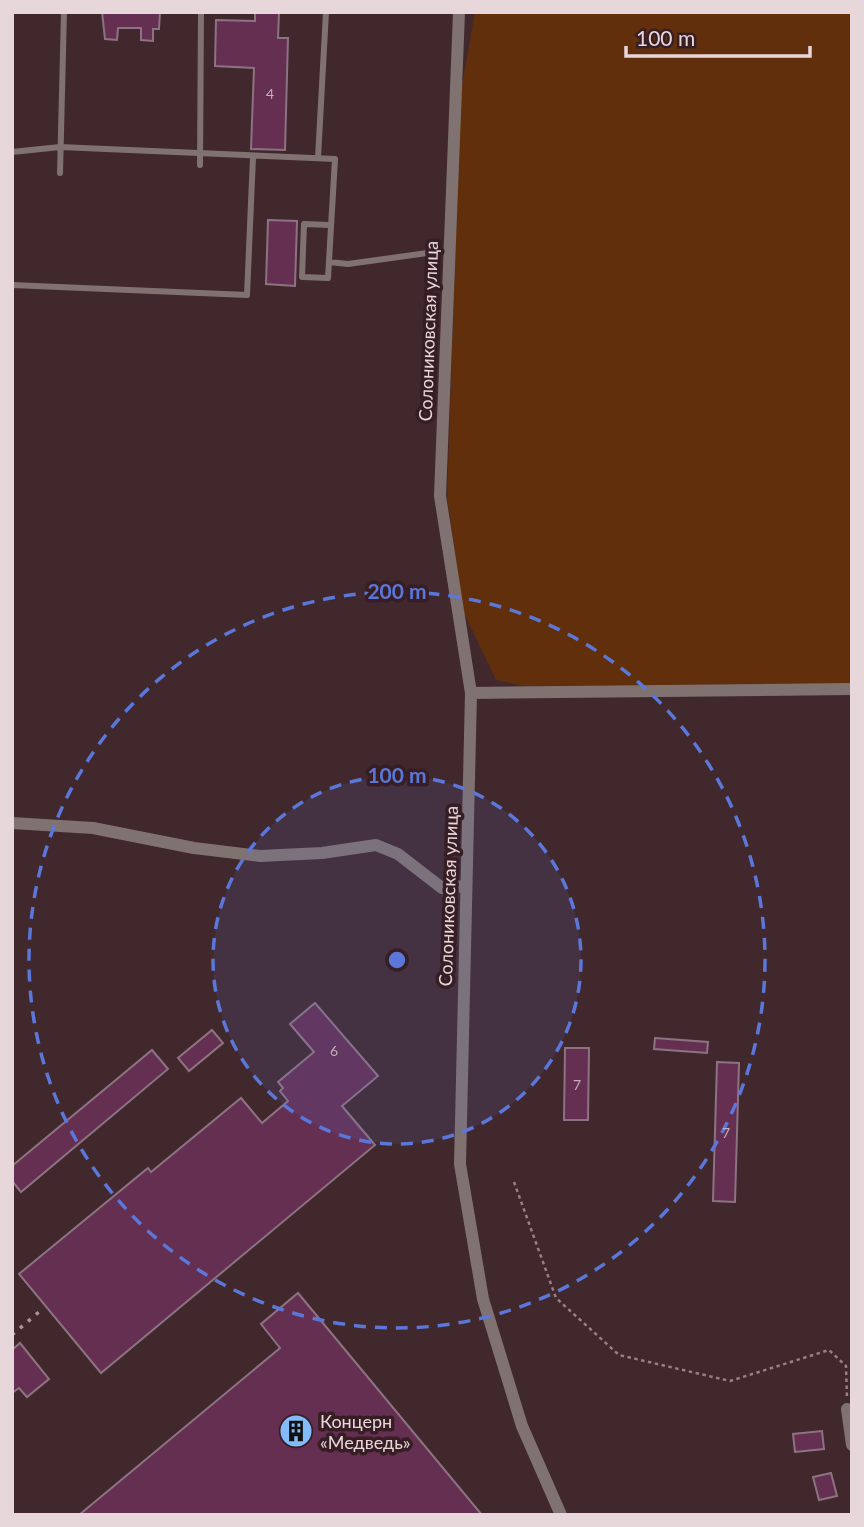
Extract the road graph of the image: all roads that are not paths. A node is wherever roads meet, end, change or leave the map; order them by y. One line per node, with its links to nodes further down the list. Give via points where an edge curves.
1 (64, 12): 5 (lane)
2 (201, 12): 7 (lane)
3 (326, 12): 9 (lane)
4 (458, 12): 13 (street, Солониковская улица)
5 (61, 147): 6 (lane); 7 (lane); 11 (lane)
6 (12, 152)
7 (200, 155): 8 (lane); 10 (lane)
8 (253, 157): 9 (lane); 15 (lane, via 247,295)
9 (318, 158): 12 (lane, via 335,159)
10 (200, 165)
11 (60, 173)
12 (330, 225): 14 (lane); 14 (lane, via 304,224 302,277 328,278)
13 (449, 250): 14 (lane, via 348,264); 17 (street, Солониковская улица, via 440,496)
14 (329, 262)
15 (12, 285)
16 (852, 689): 17 (street)
17 (471, 693): 19 (street, Солониковская улица)
18 (12, 823): 19 (street, via 93,828 260,856 376,845 398,854 442,888)
19 (465, 886): 22 (street, Солониковская улица, via 460,1164 486,1312 522,1426)
20 (847, 1409): 21 (street)
21 (852, 1445)
22 (561, 1515)

